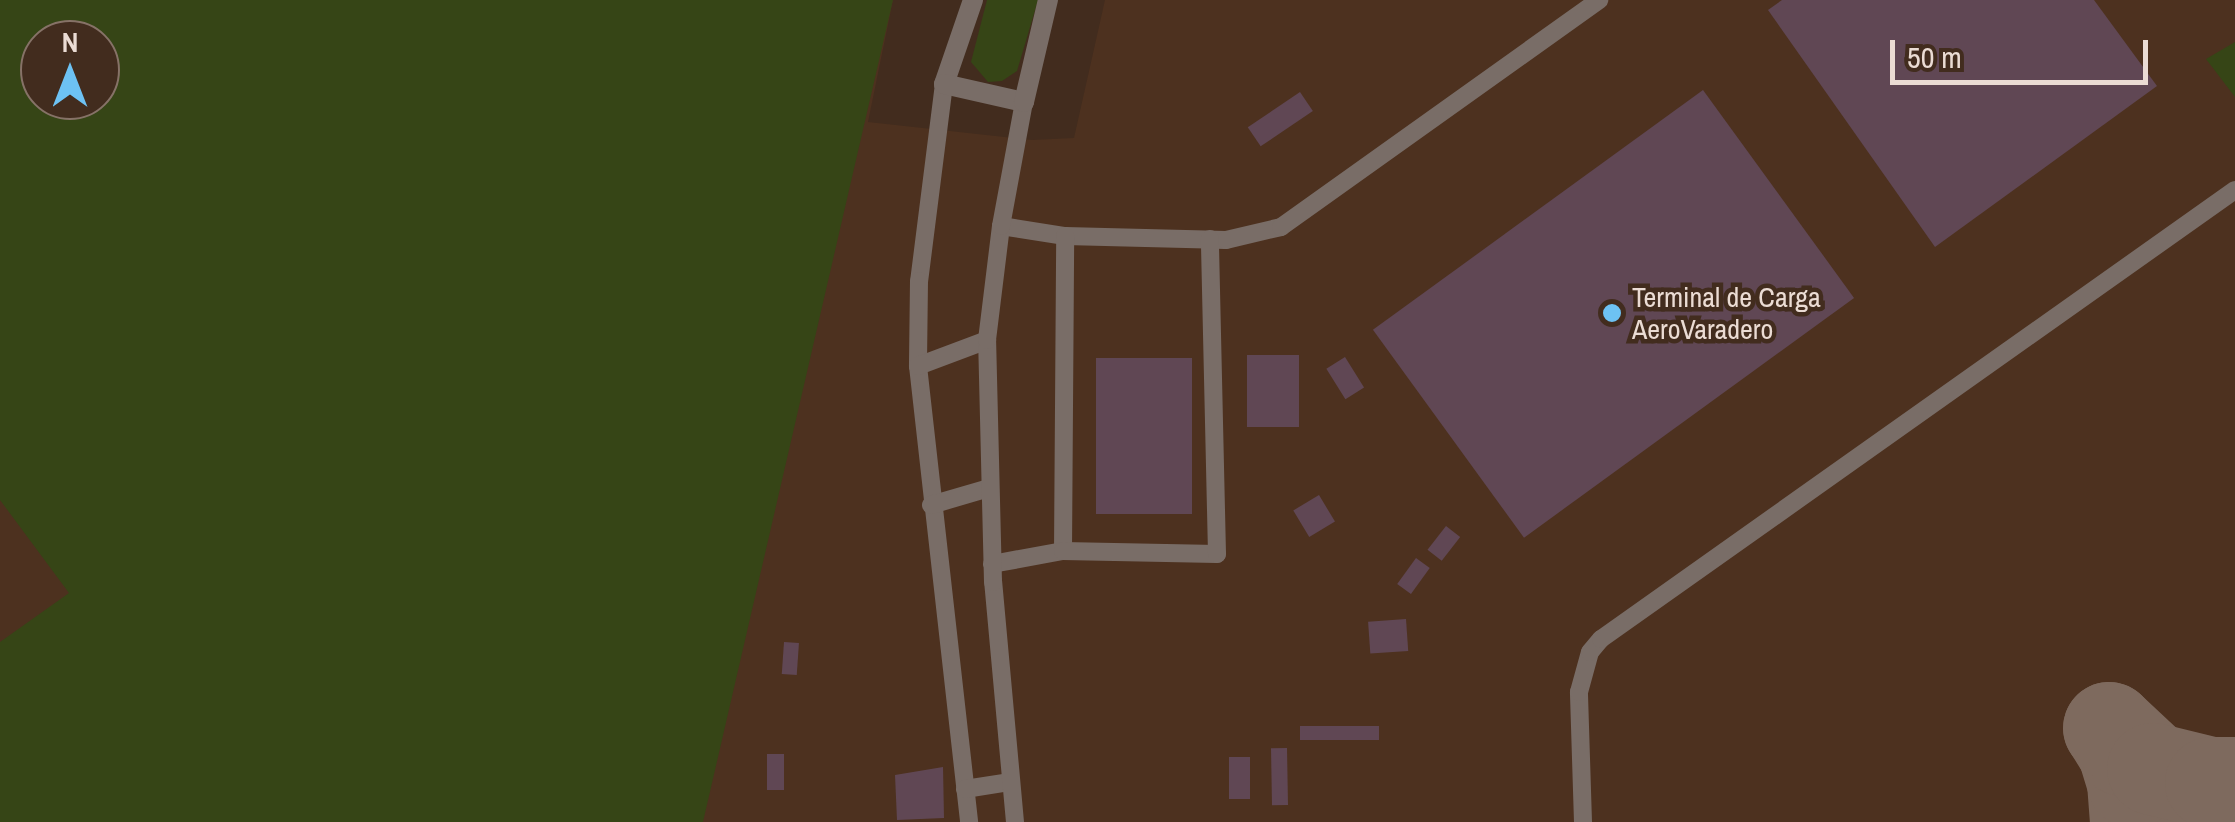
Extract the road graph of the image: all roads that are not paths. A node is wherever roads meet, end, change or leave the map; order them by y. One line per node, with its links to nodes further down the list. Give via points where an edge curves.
1 (973, 0): 4 (street)
2 (1048, 0): 5 (street)
3 (1600, 0): 9 (lane, via 1281,227 1243,239)
4 (944, 84): 5 (street); 11 (lane, via 919,281)
5 (1024, 102): 7 (lane)
6 (2235, 190): 20 (lane, via 1601,639 1590,652 1579,692)
7 (1001, 226): 8 (lane); 10 (lane)
8 (1065, 236): 9 (lane); 14 (lane)
9 (1210, 239): 14 (lane, via 1217,554)
10 (987, 340): 11 (lane); 12 (lane)
11 (918, 366): 13 (lane)
12 (989, 488): 13 (lane); 15 (lane)
13 (931, 505): 17 (lane)
14 (1063, 551): 15 (lane)
15 (992, 564): 16 (lane)
16 (1010, 782): 17 (lane); 19 (lane)
17 (965, 788): 18 (lane)
18 (969, 822)
19 (1015, 822)
20 (1583, 822)

